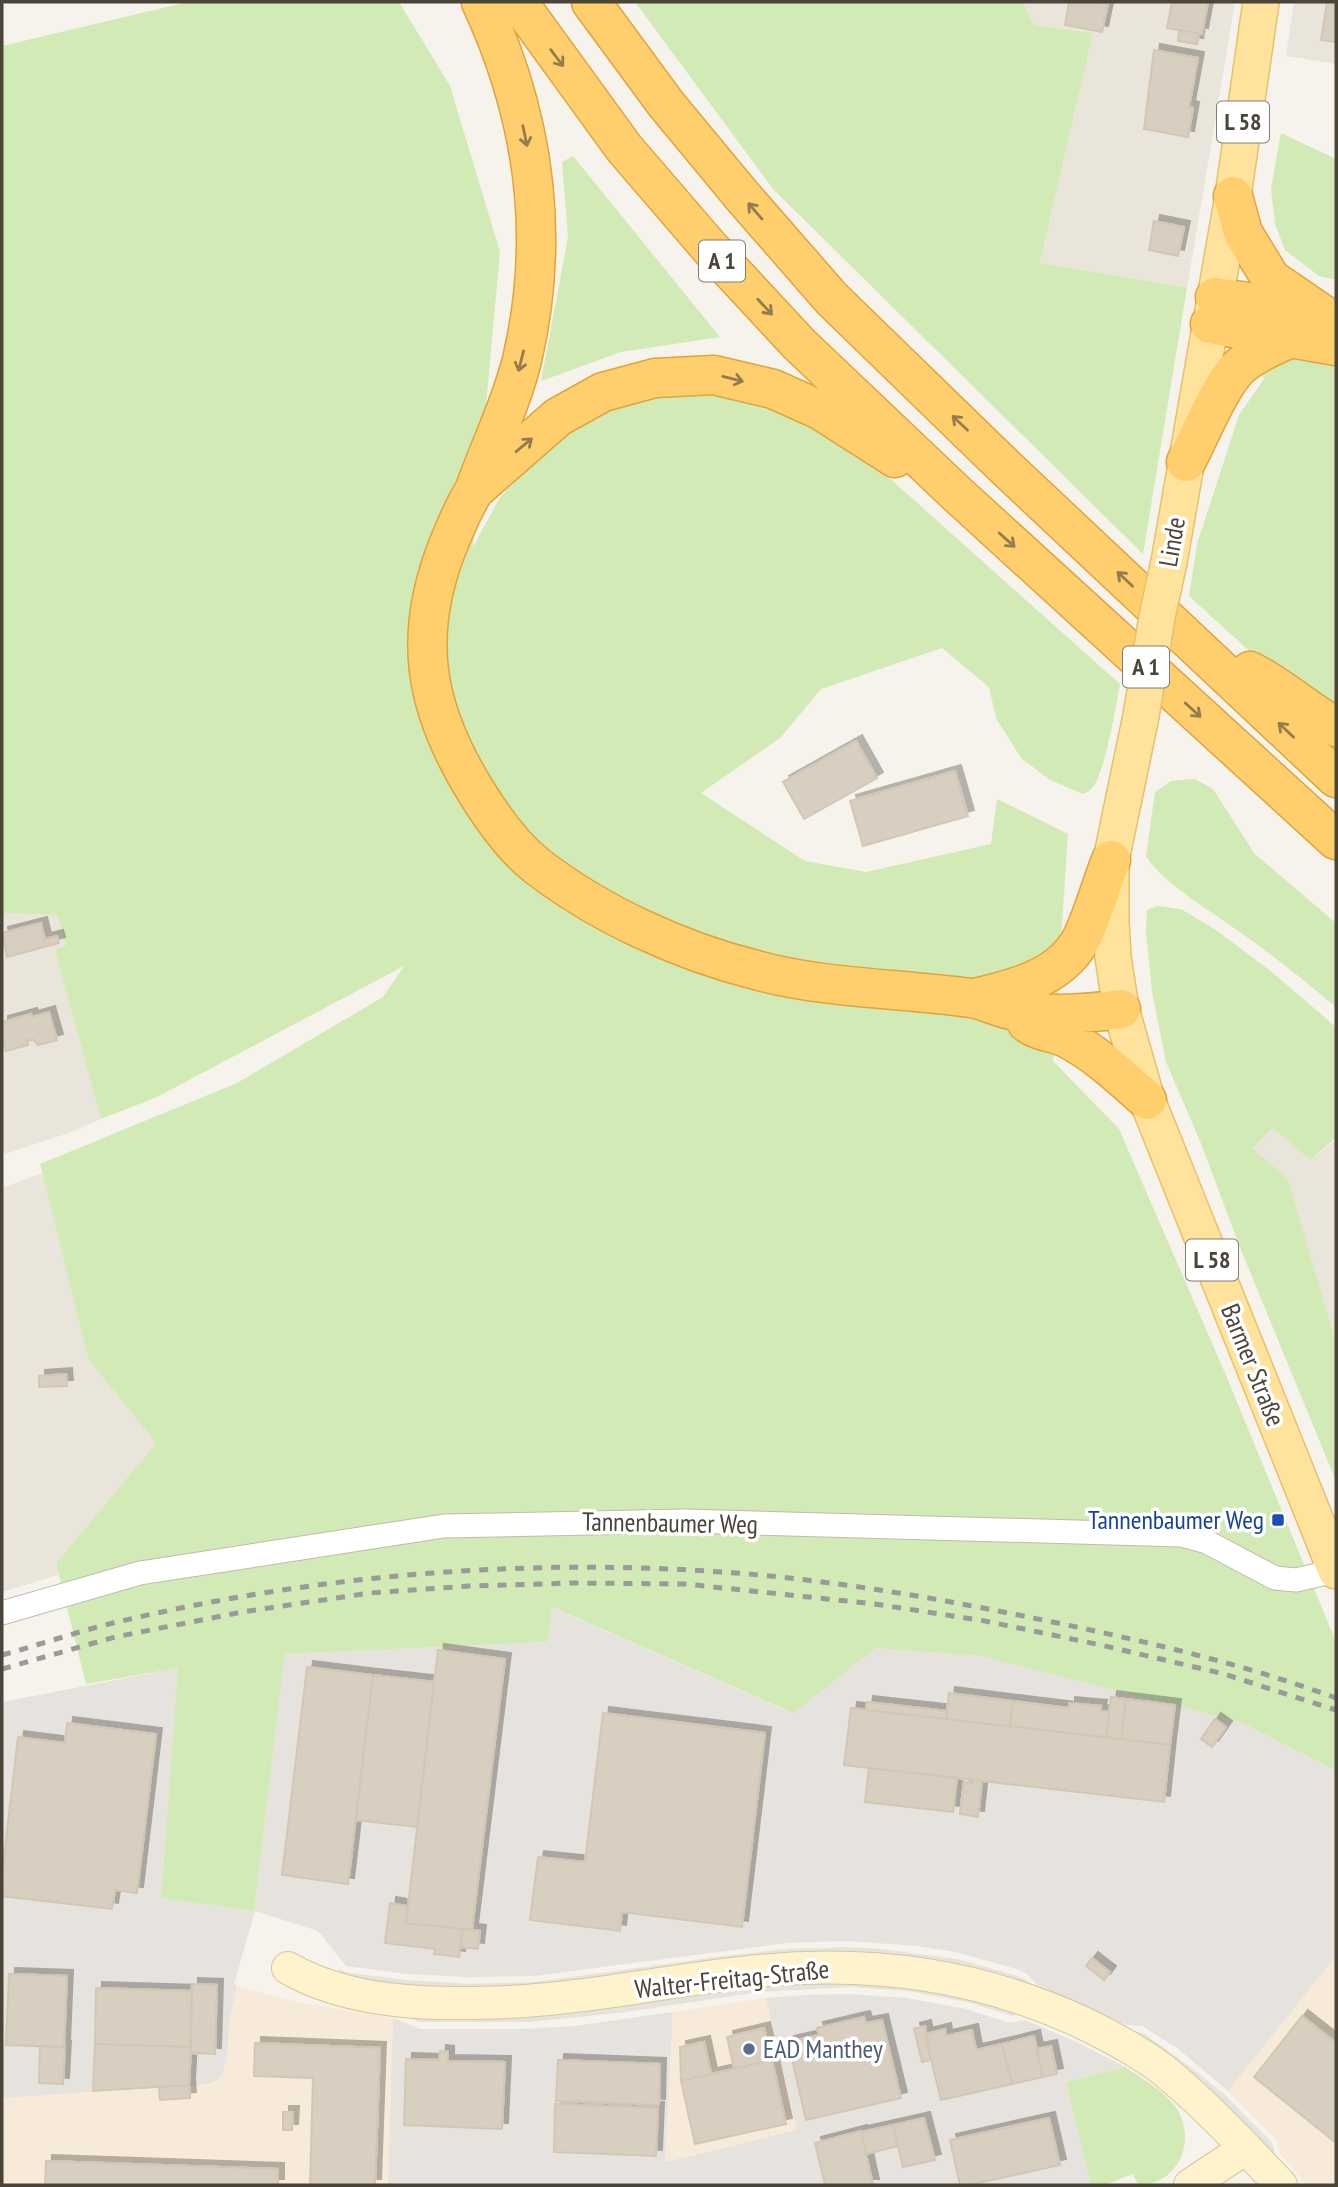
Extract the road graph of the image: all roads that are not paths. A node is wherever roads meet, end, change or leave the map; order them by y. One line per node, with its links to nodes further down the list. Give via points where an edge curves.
1 (481, 2): 10 (highway, one-way to 10, via 511,78 533,172 537,219 535,276 522,361)
2 (518, 2): 11 (highway, A 1, one-way to 11, via 624,148 710,248 799,344)
3 (591, 2): 12 (highway, A 1, one-way to 3, via 832,299 666,104)
4 (1261, 2): 5 (main road, Linde / L 58)
5 (1233, 196): 6 (main road, Linde / L 58); 7 (highway, via 1243,233 1271,279)
6 (1213, 311): 7 (highway); 8 (highway); 9 (main road, Linde / L 58)
7 (1331, 325): 8 (highway)
8 (1291, 338): 9 (highway, via 1237,369)
9 (1186, 462): 16 (main road, Linde / L 58, bridge)
10 (474, 491): 11 (highway, one-way to 11, via 558,417 603,392 655,378 714,375 773,389 820,410); 18 (highway, via 438,570 428,615 427,662 435,706 451,749 493,819 536,865 631,924 686,948 756,970 832,985)
11 (957, 494): 15 (highway, A 1, one-way to 15)
12 (1192, 643): 13 (highway, via 1264,678); 14 (highway, A 1, one-way to 12)
13 (1336, 727)
14 (1336, 778)
15 (1336, 840)
16 (1111, 860): 17 (main road, Linde / L 58, via 1111,922); 18 (highway, via 1076,947)
17 (1119, 999): 18 (highway); 19 (main road, Linde / L 58)
18 (1014, 1000): 19 (highway, via 1032,1027 1058,1034)
19 (1144, 1090): 20 (main road, Barmer Straße / L 58)
20 (1336, 1571): 21 (street, Tannenbaumer Weg, via 1296,1580 1275,1578 1207,1542 1181,1535 685,1521 520,1523 444,1526 139,1573)
21 (2, 1613)
22 (288, 1968): 23 (street, Walter-Freitag-Straße, via 334,1988 373,1996 473,2003 538,2001 758,1971 913,1971 1024,1998 1109,2036 1160,2068)
23 (1246, 2148): 24 (street); 25 (street, Walter-Freitag-Straße)
24 (1190, 2185)
25 (1281, 2185)

